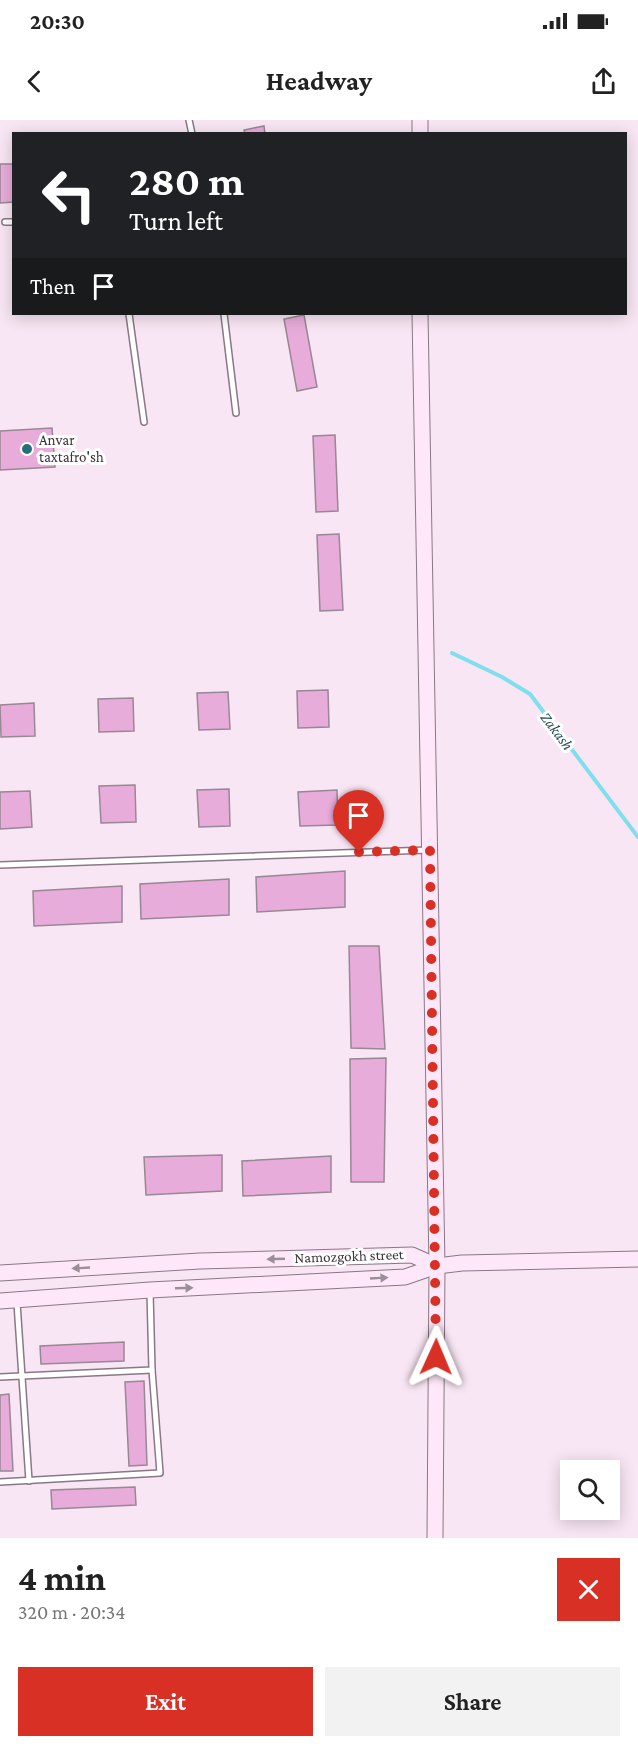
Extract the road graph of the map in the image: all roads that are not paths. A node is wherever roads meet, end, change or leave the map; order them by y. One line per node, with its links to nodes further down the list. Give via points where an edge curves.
1 (5, 222): 2 (lane)
2 (12, 222)
3 (129, 315): 7 (lane)
4 (224, 315): 6 (lane)
5 (420, 315): 8 (main road)
6 (236, 413)
7 (144, 422)
8 (430, 850): 9 (lane); 11 (main road)
9 (0, 865)
10 (638, 1260): 11 (main road)
11 (437, 1266): 12 (main road, Namozgokh street, one-way to 12, via 412,1254); 13 (main road, Namozgokh street, one-way to 11, via 405,1277); 21 (main road)
12 (0, 1273)
13 (150, 1290): 14 (main road, Namozgokh street); 16 (lane)
14 (17, 1300): 15 (main road, Namozgokh street); 17 (lane)
15 (0, 1301)
16 (152, 1370): 17 (lane); 19 (lane, via 160,1473)
17 (22, 1376): 18 (lane); 19 (lane)
18 (0, 1377)
19 (28, 1481): 20 (lane)
20 (0, 1482)
21 (435, 1538)

